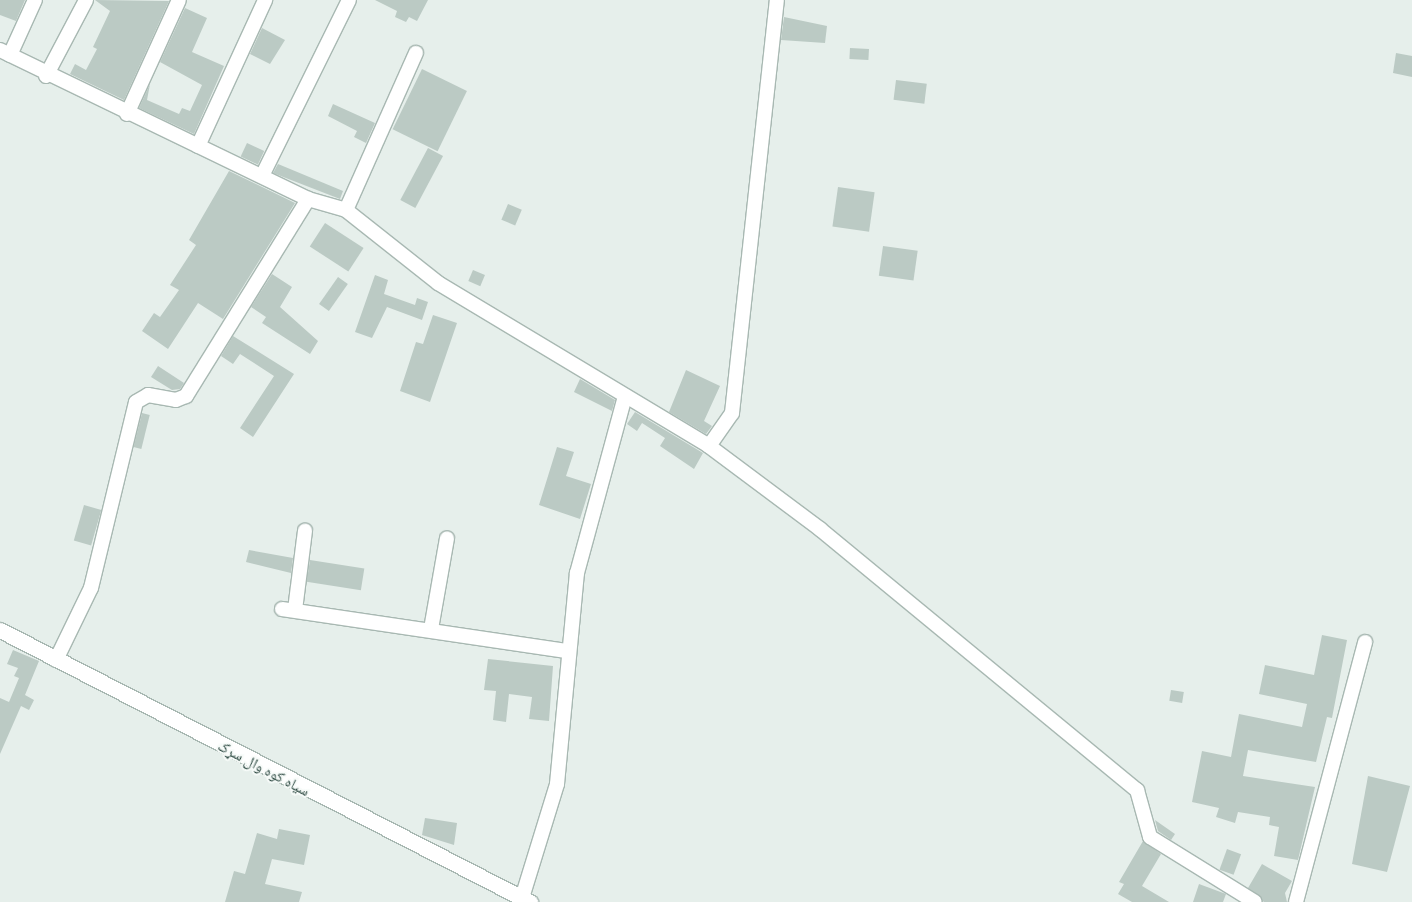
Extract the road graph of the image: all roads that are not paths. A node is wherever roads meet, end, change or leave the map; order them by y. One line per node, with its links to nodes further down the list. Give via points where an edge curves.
1 (35, 0): 7 (street)
2 (86, 0): 9 (street)
3 (179, 0): 10 (street)
4 (265, 0): 11 (street)
5 (348, 0): 12 (street)
6 (778, 0): 16 (street, via 732,413)
7 (5, 53): 9 (street)
8 (416, 53): 14 (street)
9 (46, 76): 10 (street)
10 (127, 114): 11 (street)
11 (198, 146): 12 (street)
12 (263, 174): 13 (street)
13 (308, 199): 14 (street); 23 (street, via 186,396 176,400 148,396 136,402 91,588)
14 (346, 210): 15 (street, via 438,282)
15 (625, 396): 16 (street); 22 (street, via 577,573)
16 (709, 446): 25 (street, via 820,529 1137,790 1150,837)
17 (305, 531): 19 (street, via 288,609)
18 (447, 538): 19 (street)
19 (431, 629): 22 (street)
20 (0, 630): 23 (street, سیاه کوه وال سړک)
21 (1365, 642): 26 (street)
22 (568, 651): 24 (street, via 557,784)
23 (56, 660): 24 (street, سیاه کوه وال سړک)
24 (526, 900)
25 (1255, 902)
26 (1296, 902)

